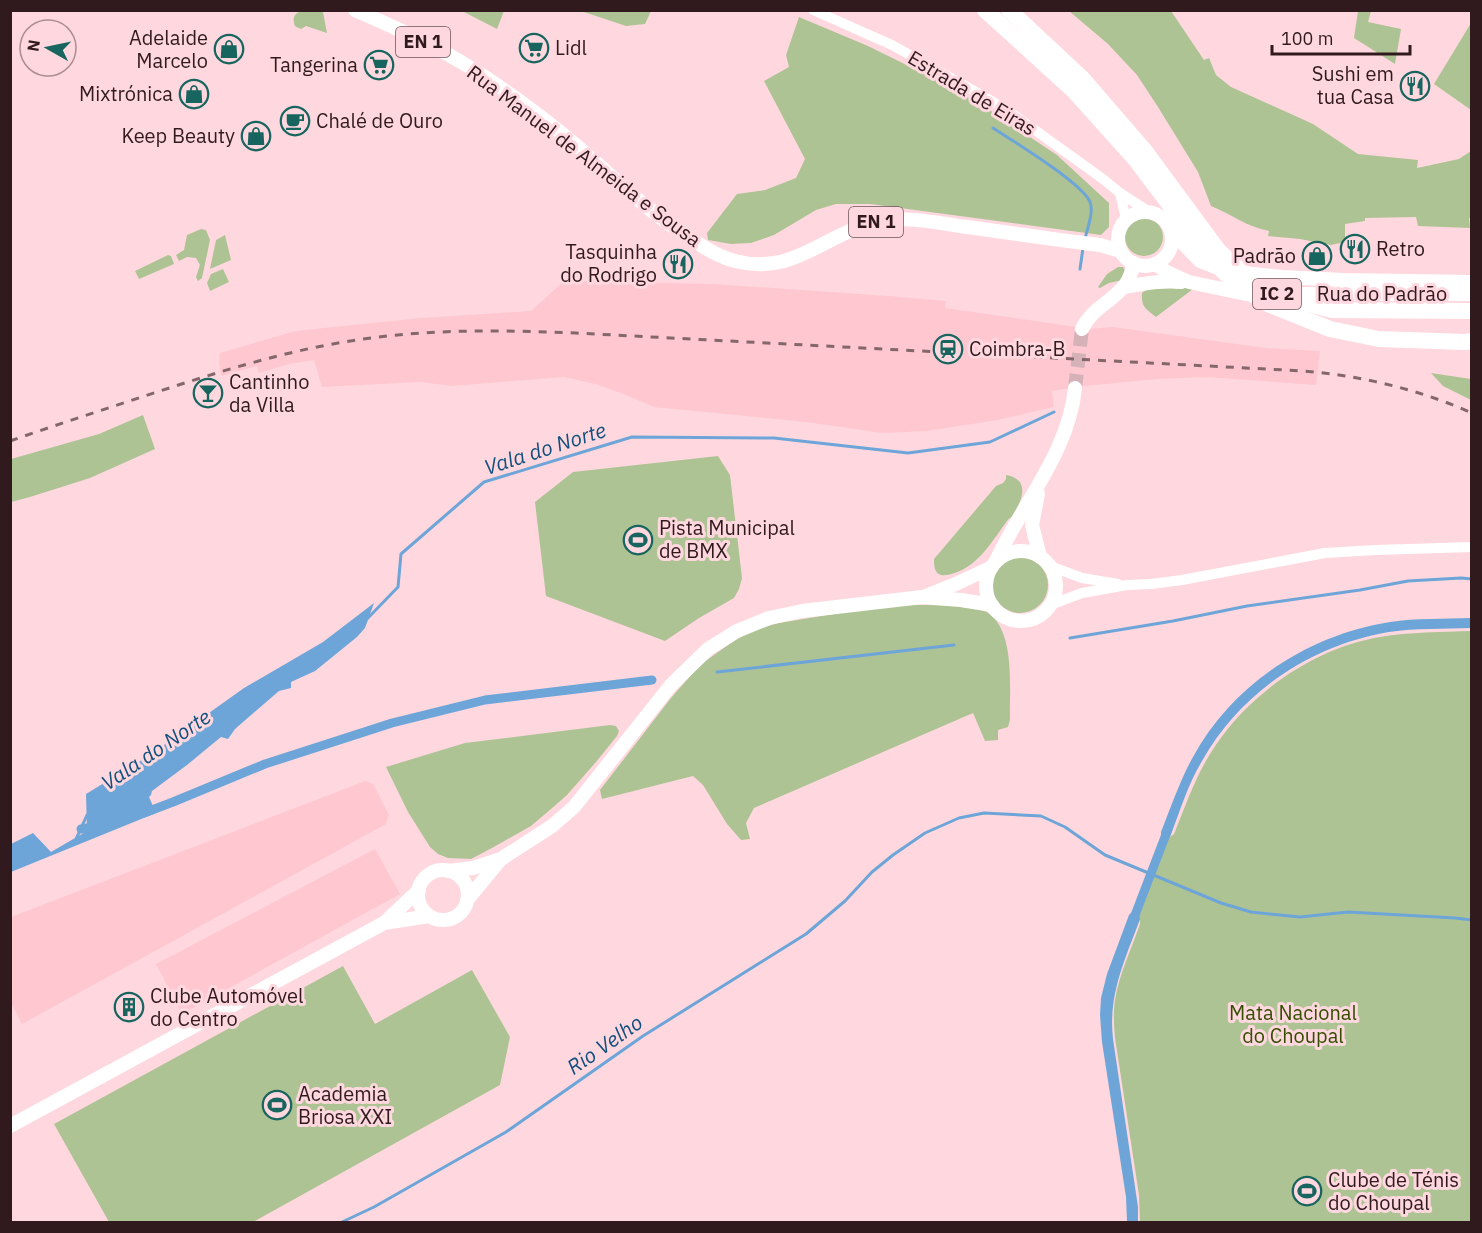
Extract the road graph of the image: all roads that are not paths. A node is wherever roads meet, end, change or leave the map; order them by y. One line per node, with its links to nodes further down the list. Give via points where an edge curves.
1 (355, 10): 10 (main road, Rua Manuel de Almeida e Sousa / EN 1, via 488,79 561,133 673,228 723,257 750,264 786,262 860,227 899,219)
2 (813, 10): 6 (street, Estrada de Eiras, via 892,45 984,97)
3 (985, 10): 5 (highway, IC 2)
4 (1009, 10): 5 (highway, IC 2, via 1082,78)
5 (1140, 155): 17 (highway, IC 2, via 1218,250 1270,290 1332,310); 18 (highway, IC 2, via 1210,258 1247,291)
6 (1120, 193): 7 (street, Estrada de Eiras); 8 (street)
7 (1148, 211): 8 (main road); 9 (main road, via 1163,217)
8 (1126, 219): 10 (main road)
9 (1171, 231): 12 (main road, via 1173,239 1168,254); 14 (main road, Rua do Padrão, via 1200,261 1248,274)
10 (1119, 244): 11 (main road)
11 (1134, 263): 12 (main road); 15 (main road)
12 (1152, 265): 13 (main road, Rua do Padrão); 15 (main road)
13 (1189, 282): 15 (main road, via 1166,280); 16 (main road, Rua do Padrão, via 1246,294)
14 (1472, 282)
15 (1129, 286): 20 (main road, via 1089,316)
16 (1472, 294)
17 (1472, 311)
18 (1295, 314): 19 (highway, IC 2, via 1332,321); 21 (highway, via 1330,329 1379,339)
19 (1472, 322)
20 (1082, 328)
21 (1472, 341)
22 (1075, 388): 23 (main road, via 1066,429)
23 (1039, 485): 25 (main road, via 1032,525); 26 (main road)
24 (1472, 547): 27 (street, via 1325,554 1182,580)
25 (1045, 562): 26 (main road, via 1033,553 1018,551); 27 (street, via 1082,578); 30 (main road, via 1055,582)
26 (994, 564): 28 (main road); 29 (main road, via 986,582)
27 (1127, 585): 30 (street, via 1082,593)
28 (922, 597): 29 (main road); 31 (main road, via 769,618 708,649 671,685 574,807)
29 (992, 605): 30 (main road, via 1008,618 1020,621 1039,616)
30 (1050, 605)
31 (501, 859): 32 (main road); 34 (main road)
32 (448, 871): 33 (main road, via 428,876); 34 (main road, via 466,885)
33 (419, 890): 35 (main road, via 420,904); 36 (main road)
34 (467, 900): 35 (main road, via 464,909 453,918)
35 (429, 916): 36 (main road)
36 (384, 922): 37 (main road)
37 (10, 1126)

